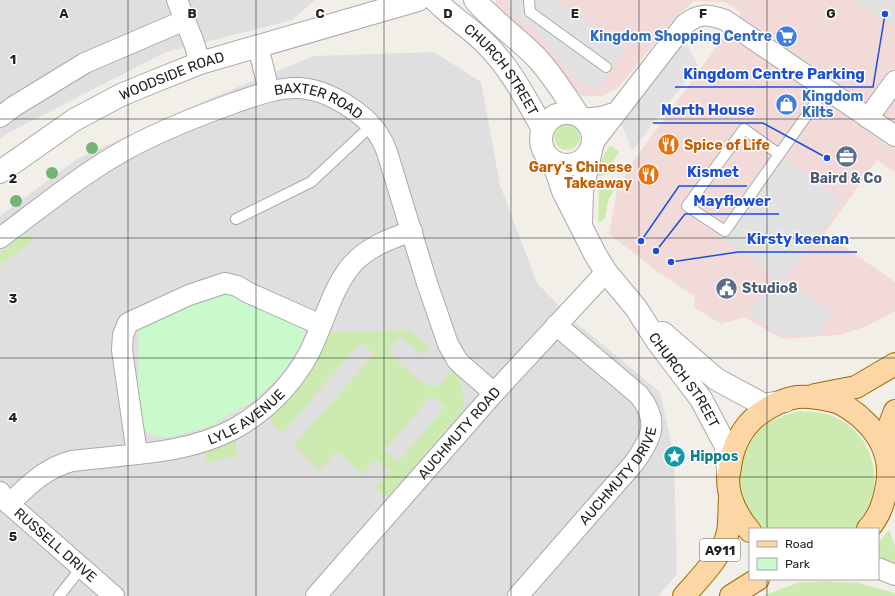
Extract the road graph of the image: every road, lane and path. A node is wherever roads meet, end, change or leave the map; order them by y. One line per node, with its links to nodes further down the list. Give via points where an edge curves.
1 (177, 0): 8 (street)
2 (376, 0): 7 (street)
3 (418, 0): 7 (street, WOODSIDE ROAD)
4 (435, 0): 20 (street, CHURCH STREET, via 494,53 510,73)
5 (475, 0): 17 (street, CHURCH STREET, via 491,18 537,58)
6 (529, 0): 11 (lane, via 530,12)
7 (360, 17): 9 (street, WOODSIDE ROAD)
8 (185, 20): 10 (street); 16 (street, via 85,63)
9 (258, 46): 10 (street, WOODSIDE ROAD); 14 (street)
10 (200, 63): 25 (street, WOODSIDE ROAD, via 99,106 74,120)
11 (606, 67)
12 (895, 81): 18 (street)
13 (826, 88): 15 (street, via 725,20 699,16 685,24); 18 (street); 23 (lane)
14 (269, 91): 19 (street, BAXTER ROAD, via 284,88 314,90 346,105); 29 (street, BAXTER ROAD, via 209,112 119,154 85,175)
15 (617, 112): 17 (street, via 601,117); 22 (street)
16 (0, 116)
17 (581, 117): 20 (street, via 568,113 558,115); 22 (street, via 589,124 593,136)
18 (868, 118): 21 (street)
19 (371, 126): 26 (lane, via 311,182); 28 (street, BAXTER ROAD, via 381,138 387,152)
20 (543, 129): 24 (street, via 542,147)
21 (895, 136)
22 (592, 146): 24 (street, via 578,163 570,165); 27 (street, CHURCH STREET, via 582,191)
23 (779, 154): 23 (lane, via 725,231 687,206 744,129)
24 (553, 161): 27 (street, CHURCH STREET, via 563,191)
25 (0, 172)
26 (236, 219)
27 (581, 229): 30 (street, CHURCH STREET)
28 (412, 231): 32 (street, LYLE AVENUE, via 375,247 350,267 337,289); 35 (street, BAXTER ROAD, via 452,352 463,366)
29 (0, 238)
30 (606, 272): 31 (street, CHURCH STREET); 33 (street, AUCHMUTY ROAD)
31 (636, 308): 37 (street, CHURCH STREET, via 716,379 764,405); 42 (street, CHURCH STREET, via 657,341 701,399 717,428 726,446)
32 (322, 325): 39 (street, LYLE AVENUE, via 309,354 292,379 251,418 234,429 196,444); 39 (street, via 237,286 225,283 189,295 128,323 123,335 122,350)
33 (556, 325): 35 (street, AUCHMUTY ROAD); 54 (street, AUCHMUTY DRIVE, via 639,395 648,408 652,421 651,430 646,446 634,463)
34 (895, 364): 36 (main road, A911, via 856,387)
35 (494, 393): 53 (street, AUCHMUTY ROAD)
36 (808, 397): 37 (main road, A911); 40 (main road, A911, via 834,401 848,407 869,425)
37 (785, 401): 42 (main road, A911, via 767,408 752,420 740,435 733,451)
38 (895, 410): 40 (main road, A911, via 888,429)
39 (137, 454): 43 (street, LYLE AVENUE, via 59,464 28,486)
40 (886, 454): 41 (main road, A911)
41 (888, 478): 44 (street); 45 (main road, A911, via 883,505)
42 (729, 486): 46 (main road, A911, via 735,509); 55 (main road, A911, via 728,533 718,554 702,577)
43 (5, 498): 47 (street, RUSSELL DRIVE)
44 (895, 506)
45 (869, 528)
46 (749, 530)
47 (82, 567): 51 (lane); 52 (street, RUSSELL DRIVE)
48 (879, 568): 49 (street)
49 (895, 575)
50 (756, 580): 56 (main road)
51 (59, 596)
52 (114, 596)
53 (316, 596)
54 (518, 596)
55 (684, 596)
56 (731, 596)

